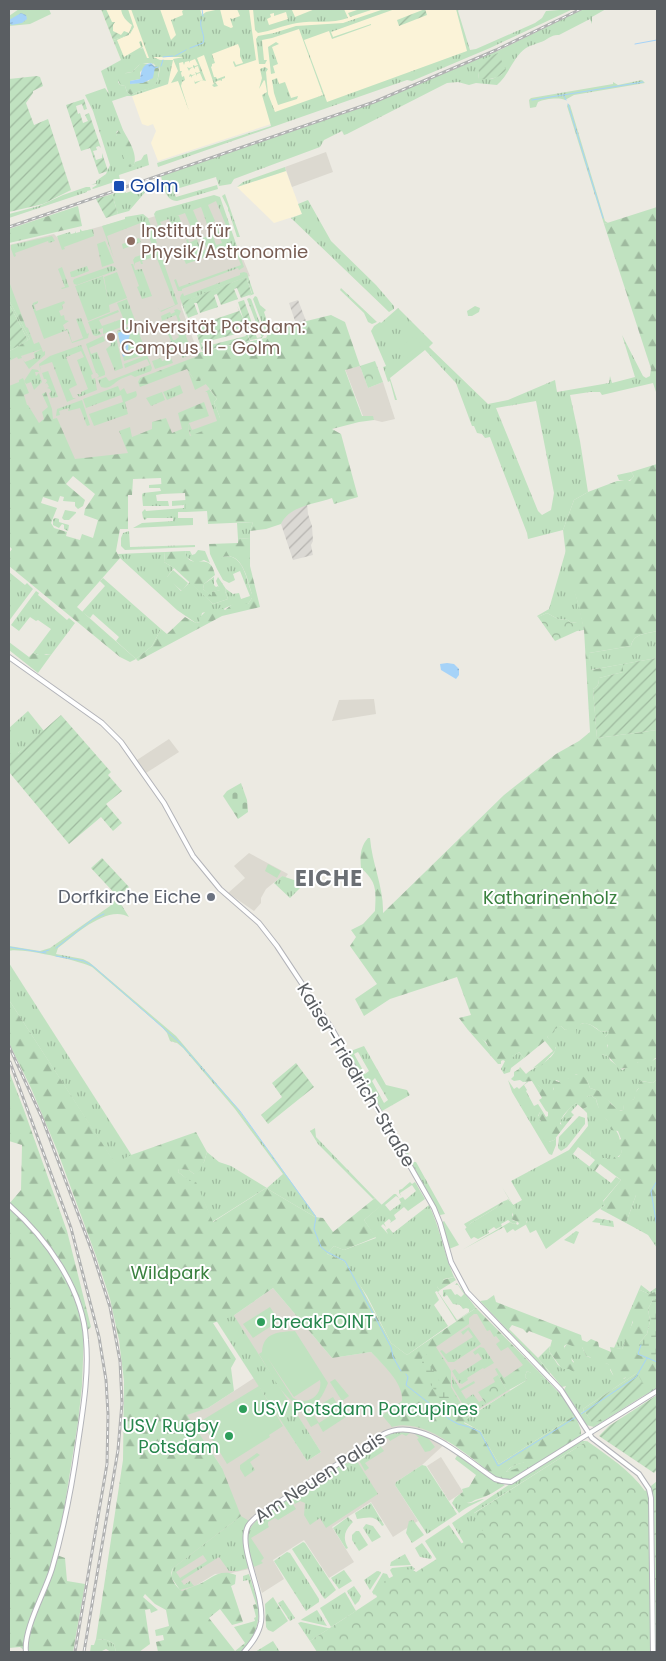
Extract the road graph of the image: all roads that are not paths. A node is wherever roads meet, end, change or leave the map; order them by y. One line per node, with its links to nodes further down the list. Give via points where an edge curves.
1 (9, 657): 4 (street, Kaiser-Friedrich-Straße, via 115,735 164,804 193,856 220,889 253,917 277,946 332,1029 434,1208 451,1262 467,1292 561,1390)
2 (9, 1204): 5 (street, via 37,1233 62,1269 79,1306 86,1341 85,1395 65,1520 51,1572 28,1632)
3 (657, 1391): 4 (street, Am Neuen Palais)
4 (589, 1433): 6 (street, Am Neuen Palais, via 511,1482 502,1482 443,1443 422,1434 406,1429 384,1434 256,1517 248,1526 246,1542 262,1611 258,1631); 7 (street, Kaiser-Friedrich-Straße, via 639,1474 649,1489)
5 (26, 1652)
6 (244, 1652)
7 (653, 1652)

